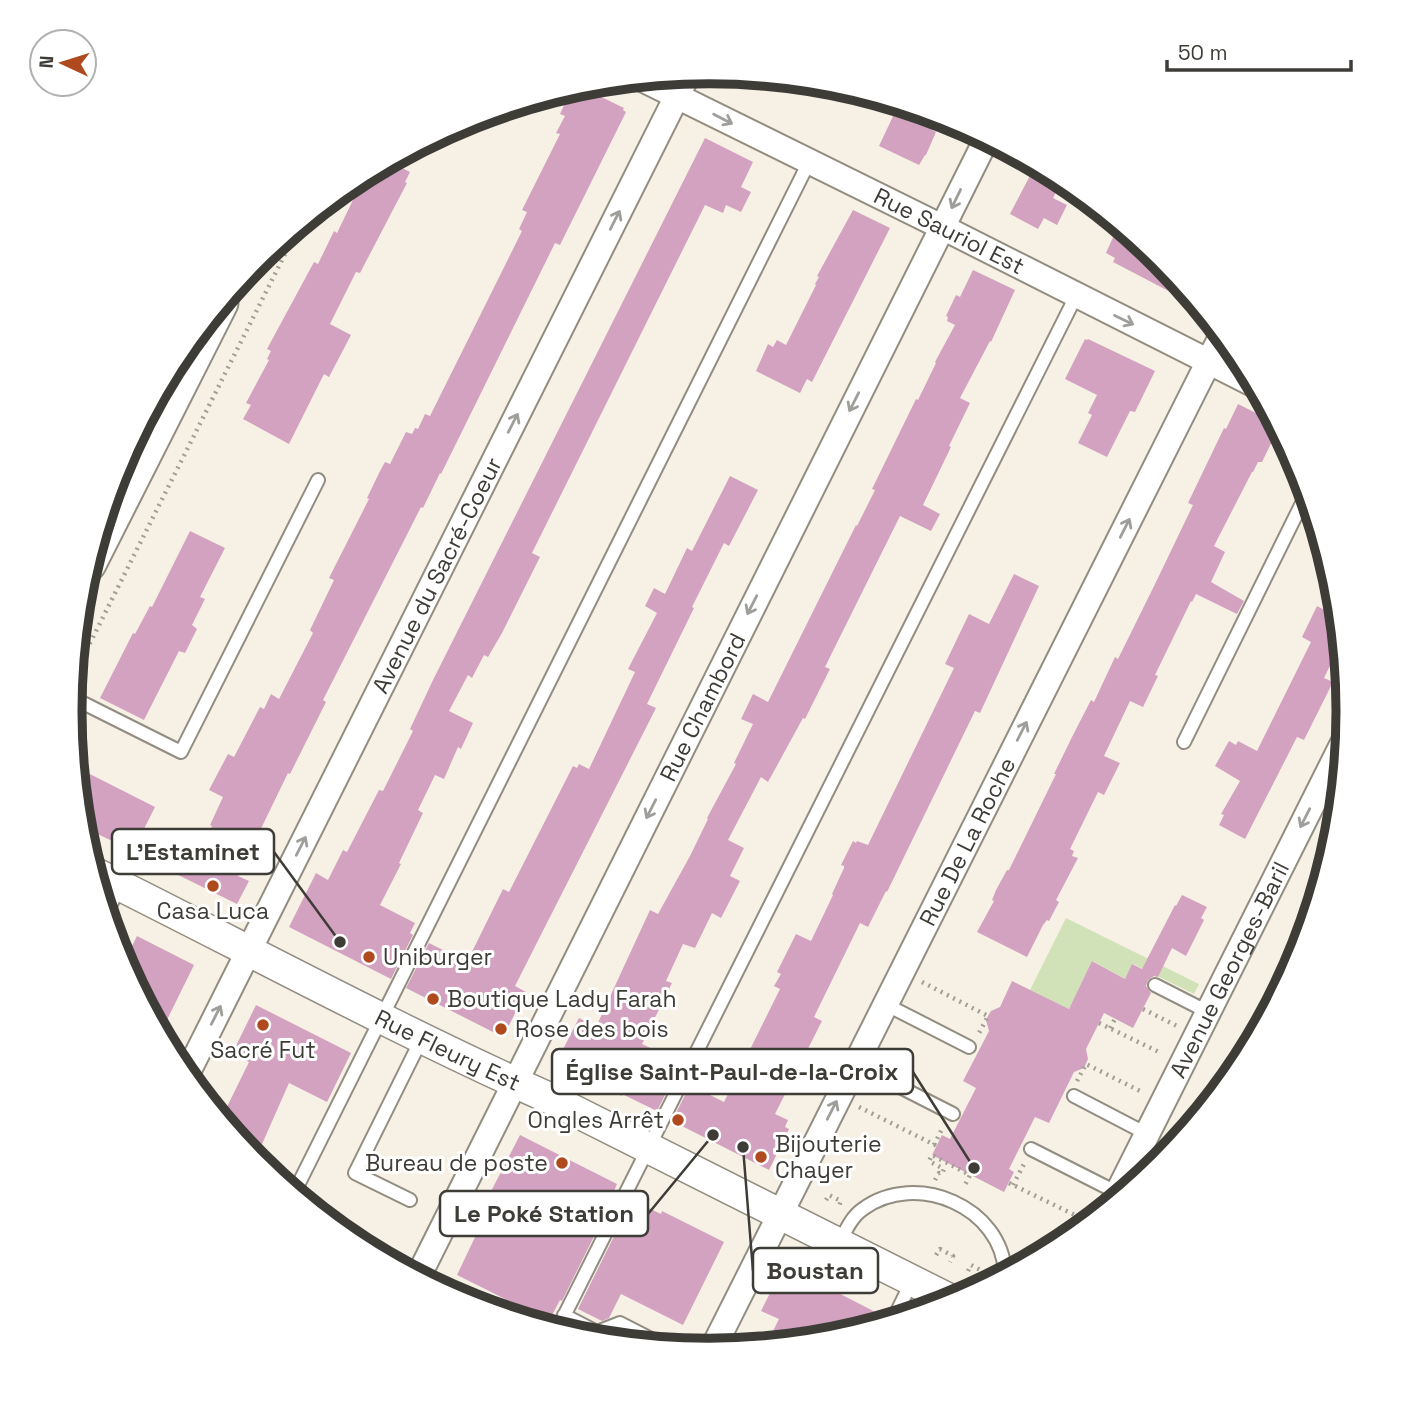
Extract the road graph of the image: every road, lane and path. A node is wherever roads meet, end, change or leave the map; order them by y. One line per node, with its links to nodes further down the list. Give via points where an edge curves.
1 (682, 85): 3 (street, Rue Sauriol Est, one-way to 3); 21 (street, Avenue du Sacré-Coeur, one-way to 1)
2 (983, 146): 4 (street, Rue Chambord, one-way to 4)
3 (809, 162): 4 (street, Rue Sauriol Est); 28 (lane)
4 (942, 227): 6 (street, Rue Sauriol Est); 39 (street, Rue Chambord, one-way to 39)
5 (289, 245): 14 (path)
6 (1076, 296): 9 (street, Rue Sauriol Est, one-way to 9); 46 (lane)
7 (1218, 344): 9 (street, Rue De La Roche)
8 (197, 350): 13 (main road)
9 (1209, 361): 10 (street, Rue Sauriol Est); 24 (street, Rue De La Roche, one-way to 9)
10 (1240, 377)
11 (318, 480): 15 (lane, via 181,752)
12 (1301, 504): 16 (lane)
13 (115, 513)
14 (86, 653)
15 (82, 702)
16 (1184, 742)
17 (1334, 761): 26 (street, Avenue Georges-Baril, one-way to 26)
18 (106, 878): 19 (street, Rue Fleury Est)
19 (120, 885): 20 (lane); 21 (street, Rue Fleury Est)
20 (112, 901)
21 (249, 950): 28 (street, Rue Fleury Est); 36 (street, Avenue du Sacré-Coeur, one-way to 21)
22 (922, 982): 27 (path)
23 (1155, 985): 26 (lane)
24 (885, 1004): 34 (lane); 37 (street, Rue De La Roche)
25 (1143, 1009): 31 (path)
26 (1208, 1012): 44 (street, Avenue Georges-Baril)
27 (988, 1016)
28 (382, 1017): 33 (street, Rue Fleury Est); 51 (lane)
29 (1115, 1019): 32 (path)
30 (1099, 1023): 32 (path)
31 (1180, 1027)
32 (1110, 1028): 35 (path)
33 (423, 1038): 39 (street, Rue Fleury Est); 54 (lane, via 355,1173)
34 (969, 1047)
35 (1166, 1055)
36 (192, 1064)
37 (855, 1064): 43 (lane); 57 (street, Rue De La Roche, one-way to 37)
38 (1086, 1064): 40 (path)
39 (514, 1083): 46 (street, Rue Fleury Est); 63 (street, Rue Chambord)
40 (1146, 1094)
41 (1074, 1096): 44 (lane)
42 (859, 1107): 45 (path)
43 (953, 1114)
44 (1147, 1134): 50 (street, Avenue Georges-Baril)
45 (937, 1146)
46 (648, 1149): 57 (street, Rue Fleury Est); 69 (lane)
47 (1031, 1149): 53 (lane)
48 (934, 1182): 52 (path, via 944,1169 929,1161 932,1156 970,1175)
49 (1009, 1183): 58 (path)
50 (1122, 1184)
51 (298, 1185)
52 (965, 1185)
53 (1109, 1194)
54 (410, 1200)
55 (826, 1200): 56 (path, via 829,1195 841,1201)
56 (839, 1206)
57 (779, 1214): 59 (street, Rue Fleury Est); 74 (street, Rue De La Roche)
58 (1079, 1218)
59 (839, 1244): 62 (lane, via 865,1207 898,1194 926,1193 956,1204 982,1222 1001,1250); 66 (street, Rue Fleury Est)
60 (936, 1255): 61 (path, via 940,1249 953,1256)
61 (950, 1262)
62 (1003, 1265)
63 (422, 1269)
64 (968, 1271): 65 (path, via 971,1265)
65 (985, 1275)
66 (913, 1280): 67 (street, Rue Fleury Est); 68 (lane)
67 (941, 1294)
68 (899, 1309)
69 (564, 1315): 70 (lane); 71 (lane)
70 (562, 1320)
71 (584, 1325)
72 (605, 1329): 73 (lane, via 620,1323)
73 (642, 1334)
74 (718, 1338)

